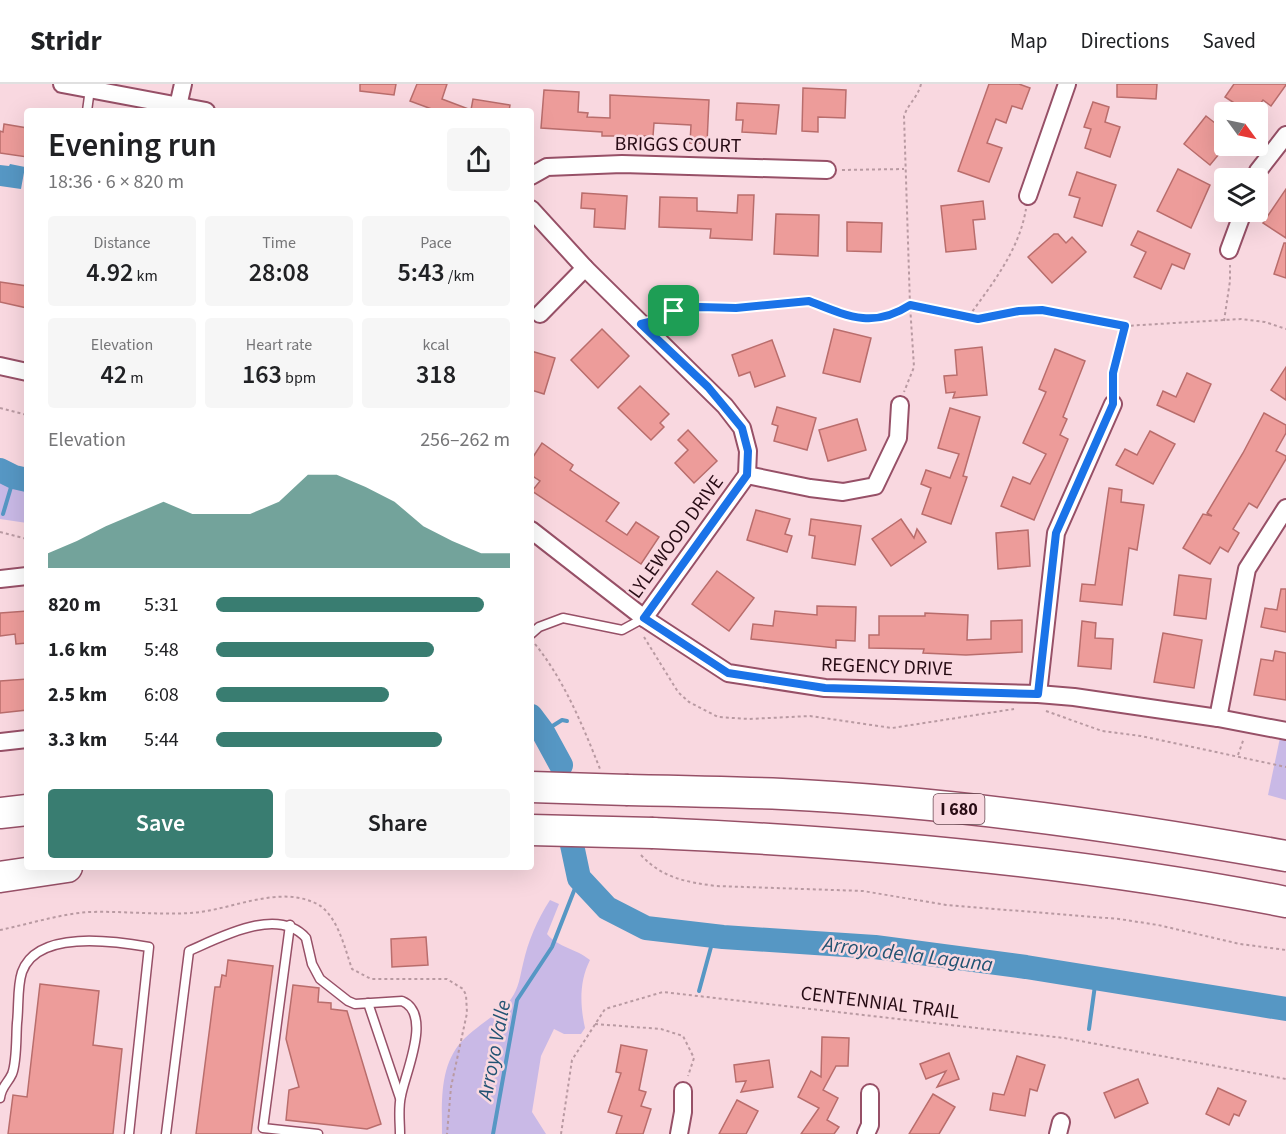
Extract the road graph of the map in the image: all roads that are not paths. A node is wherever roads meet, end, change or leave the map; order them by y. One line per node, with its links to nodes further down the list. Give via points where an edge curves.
1 (62, 84): 4 (street)
2 (183, 84): 5 (street)
3 (1068, 84): 12 (street)
4 (90, 89): 5 (street); 6 (lane)
5 (178, 106): 7 (street)
6 (87, 108)
7 (189, 108)
8 (1286, 135): 9 (street)
9 (1260, 168)
10 (827, 171): 11 (street, BRIGGS COURT, via 622,164 547,167)
11 (534, 174)
12 (1028, 196)
13 (534, 212): 16 (street, LYLEWOOD DRIVE)
14 (1239, 222): 15 (street)
15 (1229, 250)
16 (585, 268): 17 (street); 22 (street, LYLEWOOD DRIVE, via 708,387 742,428 748,451)
17 (540, 314)
18 (0, 366): 19 (street)
19 (24, 371)
20 (1113, 404): 29 (street, via 1056,533)
21 (900, 405): 22 (street, via 898,438 875,486 843,492)
22 (747, 475): 27 (street, LYLEWOOD DRIVE)
23 (1286, 508): 30 (street, via 1247,569)
24 (534, 532): 27 (street, REGENCY DRIVE)
25 (24, 576): 26 (street)
26 (0, 579)
27 (644, 618): 28 (lane, via 622,630 562,618); 29 (street, REGENCY DRIVE, via 728,673 825,688)
28 (534, 631)
29 (1039, 701): 30 (street, REGENCY DRIVE)
30 (1218, 718): 31 (street, REGENCY DRIVE)
31 (1286, 731)
32 (24, 739): 33 (street)
33 (0, 742)
34 (534, 787): 39 (highway, I 680, bridge, via 783,794 994,812)
35 (24, 810): 36 (highway)
36 (0, 813)
37 (534, 830): 43 (highway, I 680, bridge, via 779,838 991,858)
38 (24, 855): 40 (highway)
39 (1286, 856)
40 (0, 858)
41 (47, 870): 42 (highway)
42 (0, 877)
43 (1286, 902)
44 (290, 925): 45 (lane, via 306,938 320,979 348,1001); 51 (lane, via 248,928 189,951); 52 (lane, via 263,1128)
45 (368, 1003): 49 (lane); 49 (lane, via 402,1000 416,1017 414,1045)
46 (683, 1090): 54 (street)
47 (870, 1094): 55 (street, via 870,1125)
48 (0, 1098): 50 (lane, via 12,1074 22,972 34,953 81,941 149,947)
49 (400, 1098): 53 (lane)
50 (129, 1134)
51 (166, 1134)
52 (318, 1134)
53 (400, 1134)
54 (679, 1134)
55 (866, 1134)

